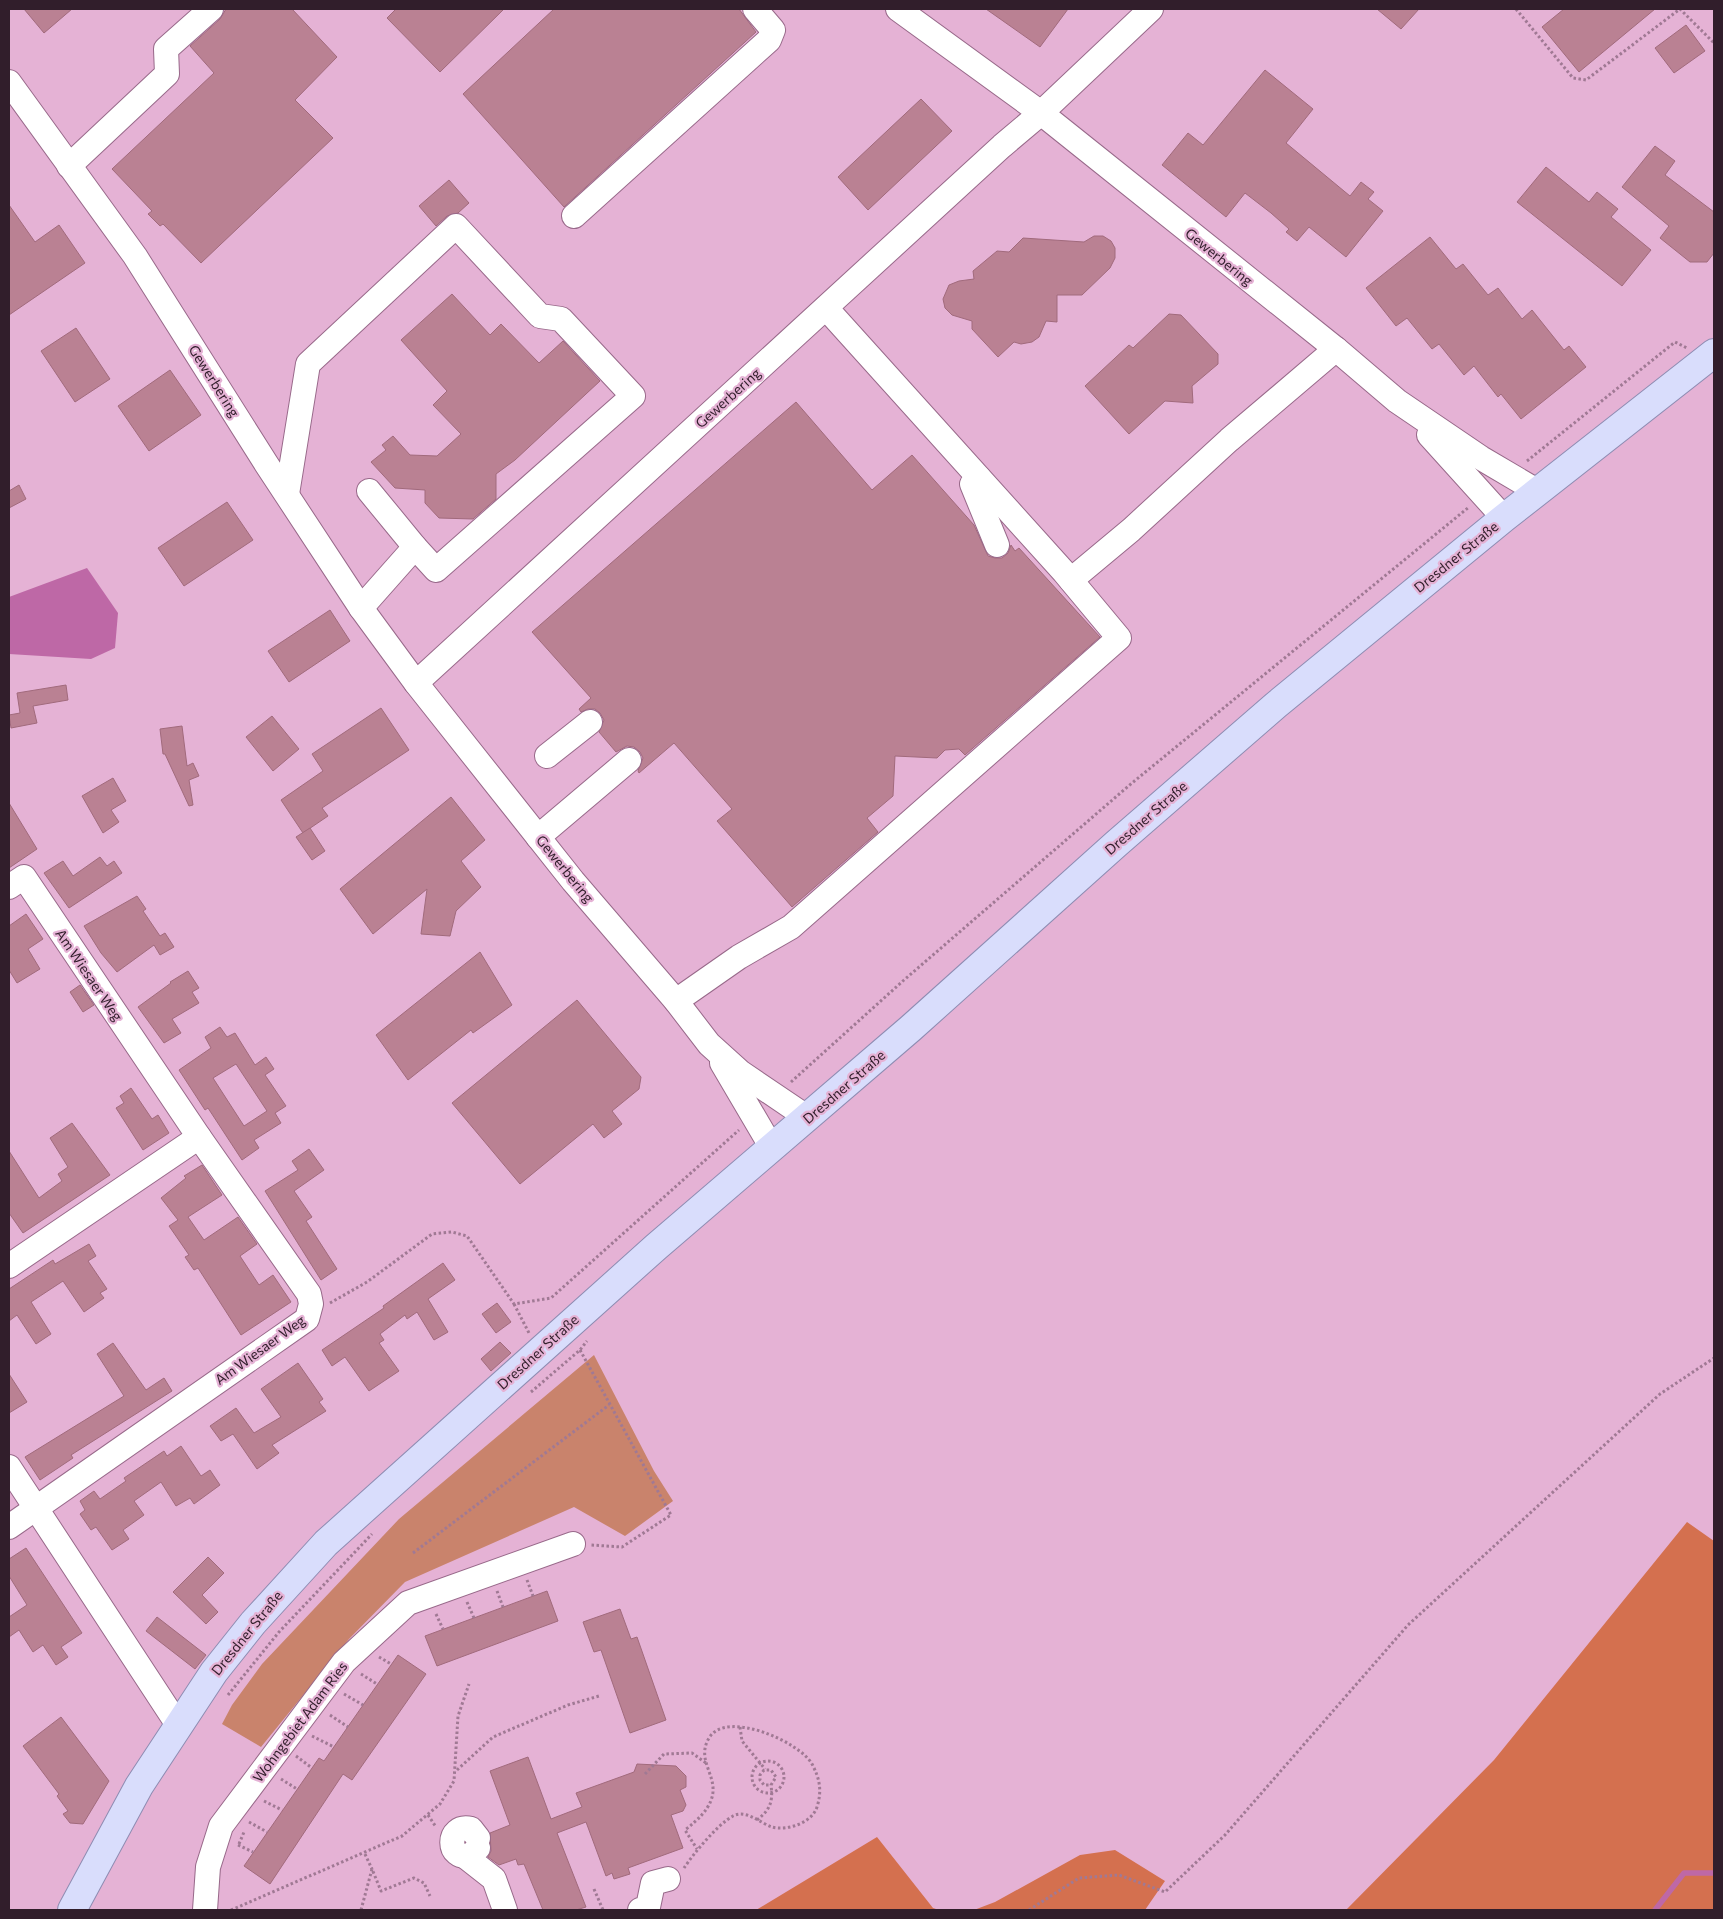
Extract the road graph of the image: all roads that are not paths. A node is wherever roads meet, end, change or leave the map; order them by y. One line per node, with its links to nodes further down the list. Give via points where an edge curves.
1 (211, 9): 7 (street, via 166,49 166,74)
2 (756, 9): 8 (street, via 773,30 769,40)
3 (898, 9): 6 (street, Gewerbering)
4 (1151, 9): 6 (street, Gewerbering)
5 (9, 82): 7 (street, Gewerbering)
6 (1041, 113): 9 (street, Gewerbering); 10 (street, Gewerbering)
7 (69, 166): 16 (street, Gewerbering, via 135,256)
8 (574, 216)
9 (826, 308): 13 (street); 22 (street, Gewerbering)
10 (1336, 349): 12 (street, Gewerbering); 20 (street)
11 (1711, 356): 15 (main road, Dresdner Straße)
12 (1397, 401): 15 (street, Gewerbering); 17 (street, Gewerbering)
13 (979, 478): 18 (street, via 972,484); 20 (street)
14 (369, 491): 19 (street)
15 (1537, 491): 17 (main road, Dresdner Straße)
16 (286, 494): 19 (street, via 308,364 456,226 540,316 561,319 633,396 436,570); 21 (street, Gewerbering)
17 (1504, 518): 30 (main road, Dresdner Straße, via 1268,711)
18 (997, 544)
19 (415, 547): 21 (street)
20 (1071, 580): 28 (street, via 1119,638 791,927 739,957)
21 (361, 608): 22 (street, Gewerbering)
22 (416, 683): 26 (street, Gewerbering)
23 (590, 722): 24 (street)
24 (547, 756)
25 (628, 760): 26 (street)
26 (538, 837): 28 (street, Gewerbering)
27 (9, 887): 31 (street, Am Wiesaer Weg, via 24,877)
28 (676, 1001): 29 (street, Gewerbering)
29 (716, 1052): 30 (street, Gewerbering, via 774,1097); 32 (street, Gewerbering)
30 (808, 1118): 32 (main road, Dresdner Straße)
31 (198, 1137): 33 (street); 35 (street, Am Wiesaer Weg, via 309,1294 311,1304 307,1319)
32 (772, 1148): 38 (main road, Dresdner Straße, via 656,1247 326,1542 253,1623)
33 (9, 1266)
34 (9, 1466): 35 (street)
35 (36, 1508): 36 (street, Am Wiesaer Weg); 38 (street)
36 (9, 1527)
37 (574, 1544): 42 (street, Wohngebiet Adam Ries, via 408,1603 344,1662 221,1826 208,1867)
38 (178, 1725): 41 (main road, Dresdner Straße, via 139,1786)
39 (474, 1847): 43 (street, via 492,1874)
40 (668, 1879): 44 (street, via 653,1883 648,1907)
41 (72, 1910)
42 (205, 1910)
43 (505, 1910)
44 (640, 1910)

